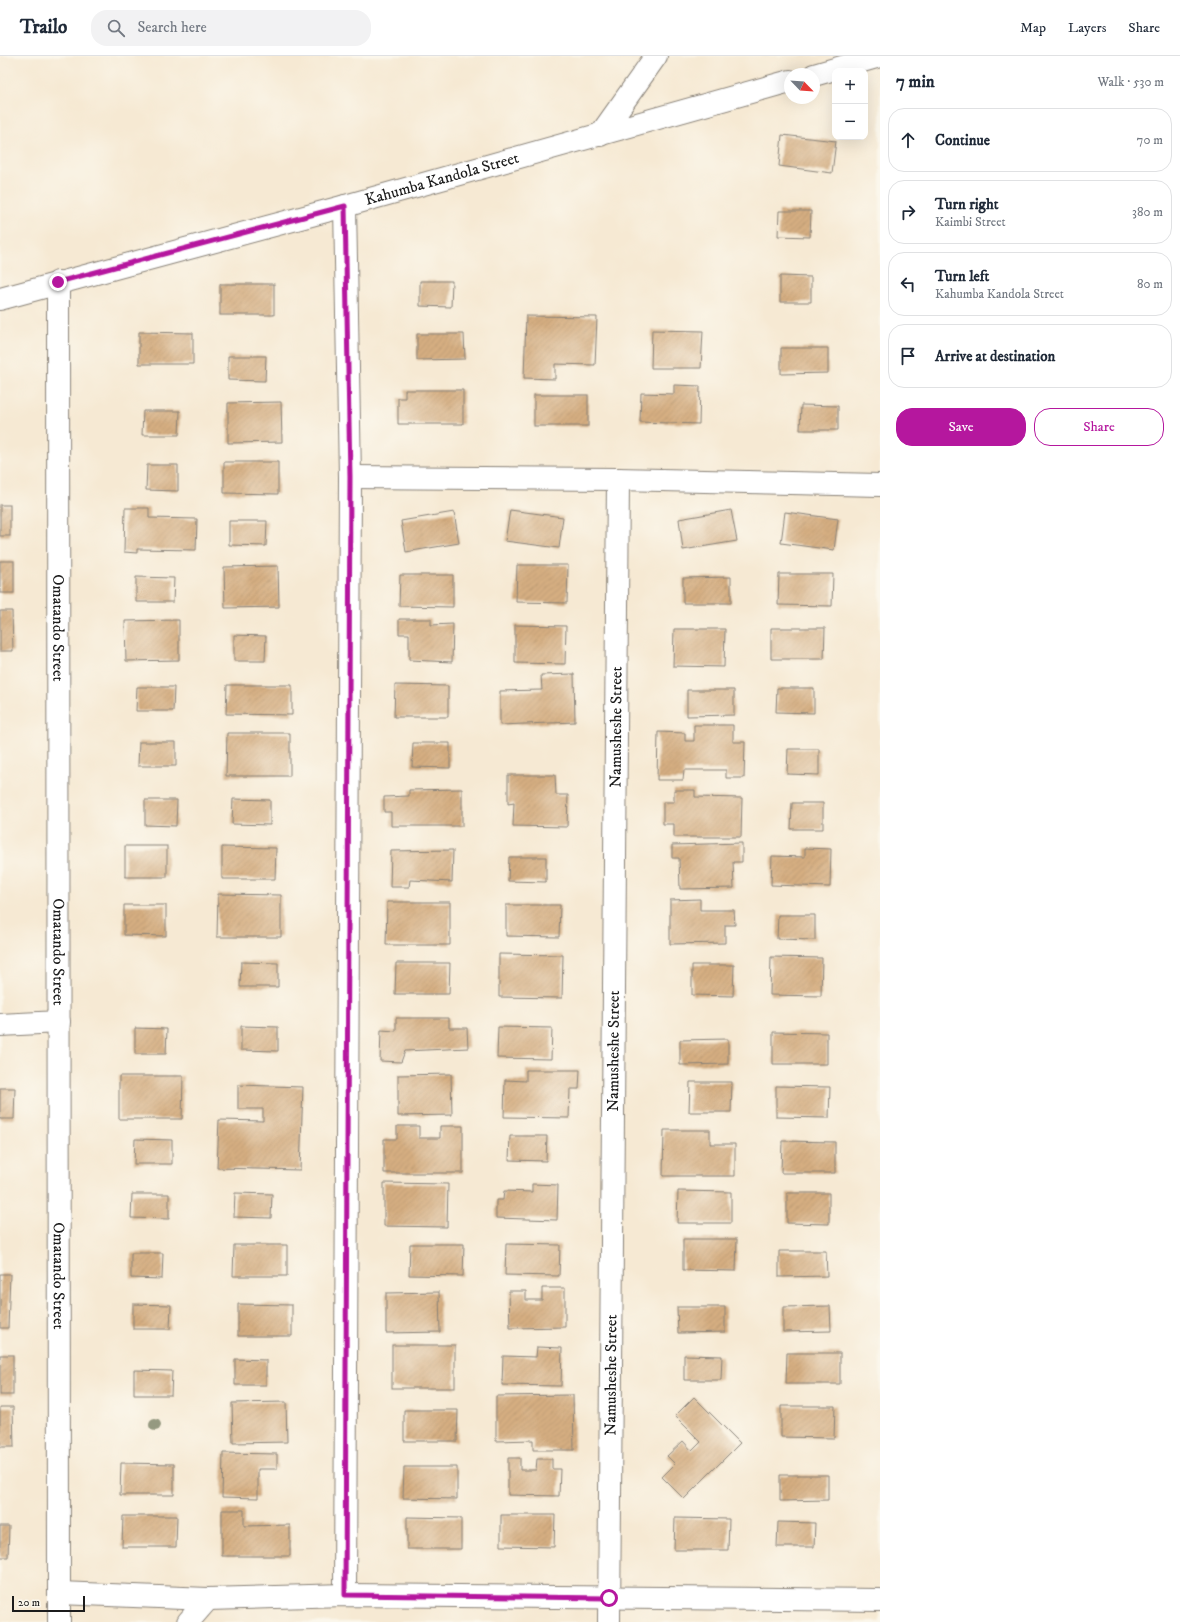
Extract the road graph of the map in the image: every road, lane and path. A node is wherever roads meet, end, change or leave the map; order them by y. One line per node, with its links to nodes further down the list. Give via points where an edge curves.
1 (656, 56): 5 (street)
2 (880, 56): 3 (street)
3 (820, 73)
4 (784, 84): 5 (street, Kahumba Kandola Street)
5 (600, 135): 6 (street, Kahumba Kandola Street)
6 (345, 206): 7 (street, Kahumba Kandola Street); 9 (street)
7 (58, 282): 8 (street, Kahumba Kandola Street); 12 (street, Omatando Street)
8 (0, 299)
9 (350, 477): 10 (street); 15 (street)
10 (618, 479): 11 (street); 16 (street, Namusheshe Street)
11 (880, 485)
12 (59, 1022): 13 (street); 14 (street, Omatando Street)
13 (0, 1025)
14 (59, 1593): 17 (street); 19 (street, Omatando Street)
15 (345, 1595): 16 (street); 17 (street)
16 (609, 1598): 18 (street); 21 (street, Namusheshe Street)
17 (208, 1599): 20 (street)
18 (880, 1600)
19 (59, 1622)
20 (188, 1622)
21 (609, 1622)

